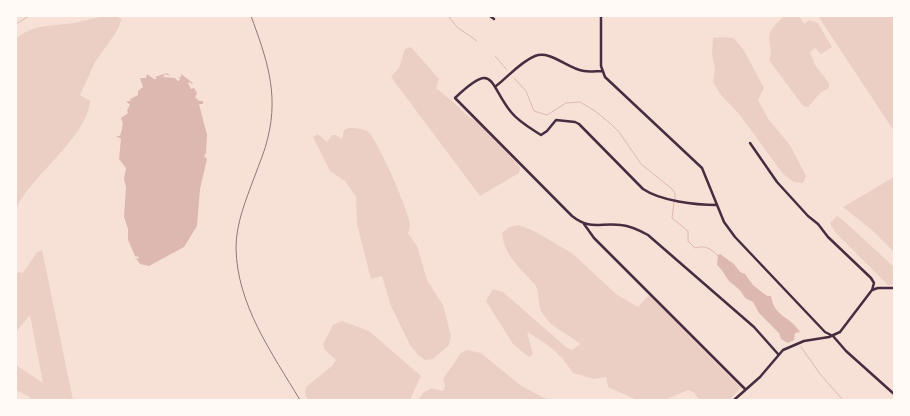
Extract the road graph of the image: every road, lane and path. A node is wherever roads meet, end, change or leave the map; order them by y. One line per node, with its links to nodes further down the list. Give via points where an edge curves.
1 (490, 16): 3 (street)
2 (601, 16): 4 (street)
3 (494, 19)
4 (602, 71): 5 (street, via 584,71 544,55 536,56); 7 (street, via 611,83 702,168)
5 (496, 86): 7 (street, via 511,111 540,135 556,120 575,122 643,189 652,194 696,205); 8 (street, via 491,80 483,78 472,82 455,98 572,216)
6 (750, 143): 10 (street, via 777,182 828,237 871,278 874,283)
7 (716, 205): 11 (street, via 729,230 825,332)
8 (584, 224): 12 (street, via 620,224 648,235 754,328); 13 (street, via 599,244)
9 (894, 288): 10 (street)
10 (872, 290): 11 (street, via 840,332)
11 (833, 336): 12 (street, via 791,345); 14 (street)
12 (778, 354): 13 (street, via 760,377)
13 (745, 389): 15 (street)
14 (894, 394)
15 (734, 400)

